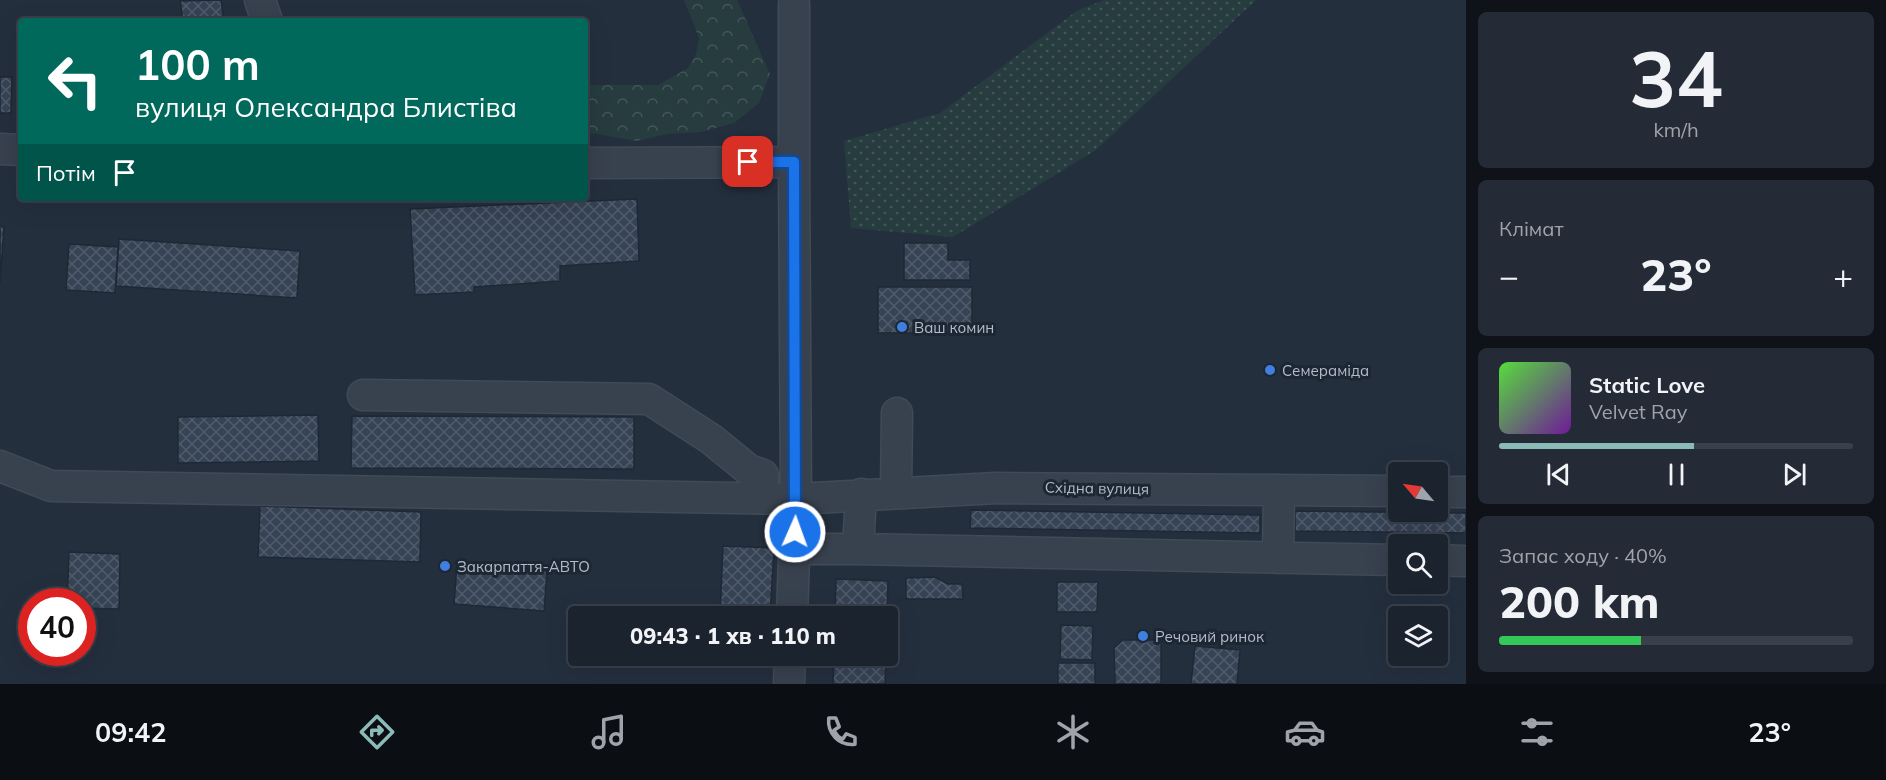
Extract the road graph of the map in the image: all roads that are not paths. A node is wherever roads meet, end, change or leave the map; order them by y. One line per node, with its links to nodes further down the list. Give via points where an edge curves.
1 (260, 0): 3 (street)
2 (795, 1): 6 (street)
3 (266, 18)
4 (0, 149): 5 (street)
5 (18, 150)
6 (794, 162): 7 (street); 18 (street)
7 (588, 163)
8 (363, 395): 17 (street, via 649,399 711,439 749,470 763,475)
9 (897, 413): 15 (street)
10 (0, 466): 17 (street, Східна вулиця, via 51,486)
11 (1279, 490): 12 (street, Східна вулиця); 15 (street, Східна вулиця, via 1054,487); 21 (street)
12 (1388, 491)
13 (1448, 492): 14 (street)
14 (1466, 492)
15 (896, 493): 16 (street, Східна вулиця)
16 (861, 494): 18 (street, Східна вулиця); 20 (street)
17 (762, 498): 18 (street, Східна вулиця)
18 (796, 499): 19 (street)
19 (794, 549): 20 (street); 23 (street)
20 (858, 549): 21 (street)
21 (1278, 558): 22 (street)
22 (1388, 560)
23 (792, 606)
24 (790, 666): 25 (street)
25 (789, 684)

